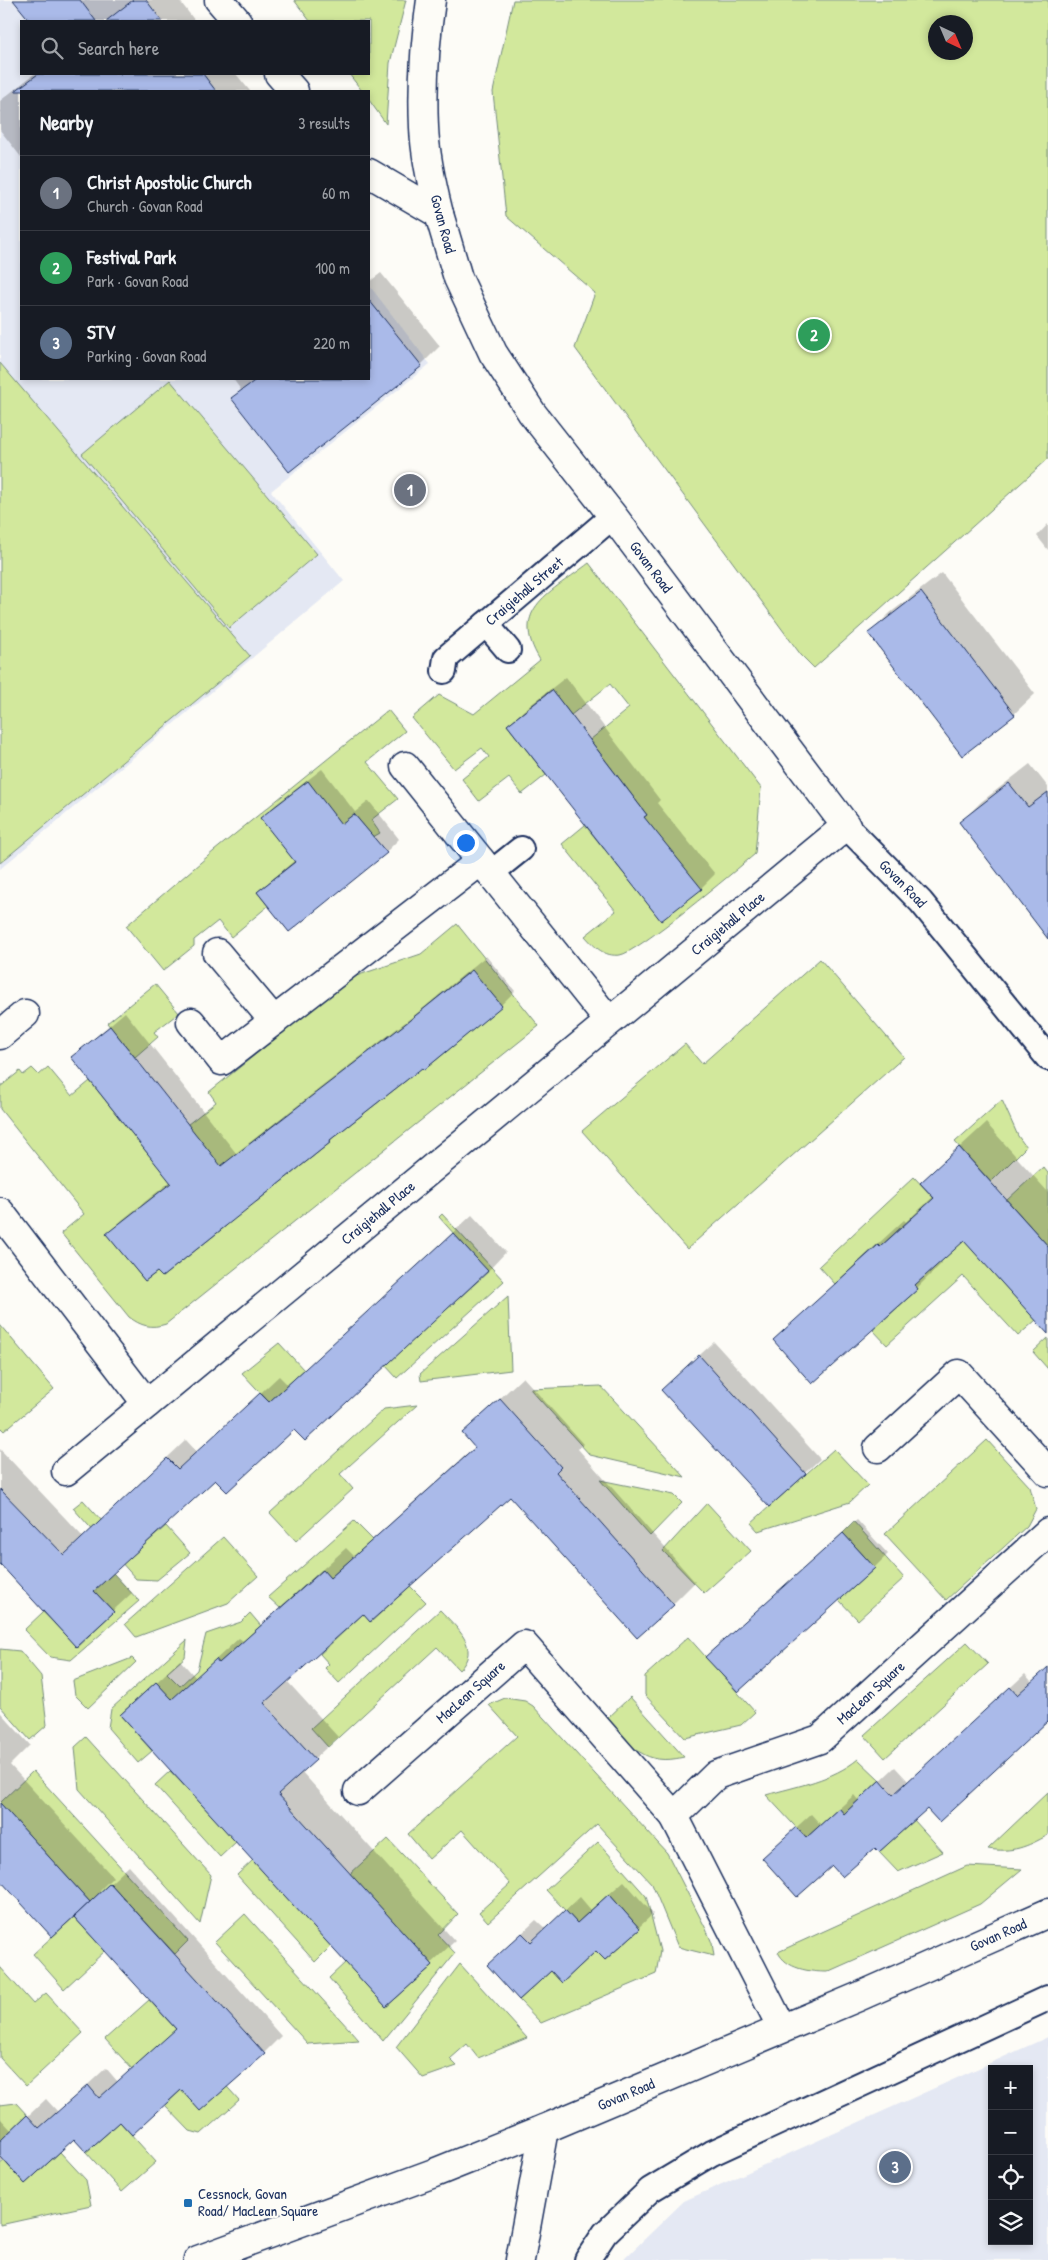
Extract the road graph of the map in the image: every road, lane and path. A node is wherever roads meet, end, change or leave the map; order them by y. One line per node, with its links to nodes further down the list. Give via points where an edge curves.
1 (219, 0): 3 (street)
2 (431, 0): 7 (street, Govan Road, via 425,38 424,127)
3 (236, 20)
4 (280, 75): 5 (street)
5 (293, 90)
6 (370, 174): 7 (street)
7 (439, 214): 8 (street, Govan Road, via 458,278 493,353 532,414)
8 (613, 516): 9 (lane, Craigiehall Street); 13 (street, Govan Road)
9 (486, 624): 10 (lane); 11 (lane, Craigiehall Street, via 446,658)
10 (508, 650)
11 (444, 671)
12 (405, 766): 15 (street)
13 (846, 826): 19 (street, Craigiehall Place); 22 (lane, Govan Road, via 921,902)
14 (521, 849): 15 (lane)
15 (486, 867): 18 (street); 19 (street)
16 (217, 953): 18 (street)
17 (25, 1014): 21 (street)
18 (274, 1021): 20 (street, via 222,1061)
19 (609, 1021): 24 (street, Craigiehall Place)
20 (191, 1022)
21 (0, 1035)
22 (1048, 1058)
23 (0, 1212): 24 (street)
24 (147, 1404): 26 (street, Craigiehall Place)
25 (878, 1448): 27 (street, via 959,1374)
26 (66, 1471)
27 (1048, 1472)
28 (1048, 1532): 30 (street, MacLean Square, via 820,1739 716,1775)
29 (358, 1791): 30 (street, MacLean Square, via 524,1645)
30 (674, 1816): 35 (street, MacLean Square)
31 (1048, 1902): 33 (lane)
32 (1048, 1913): 33 (street, Govan Road)
33 (1022, 1924): 35 (street, Govan Road)
34 (1048, 1998): 39 (lane, via 712,2153 650,2190 605,2233)
35 (782, 2028): 36 (street, Govan Road)
36 (544, 2130): 37 (street, Govan Road); 38 (street)
37 (198, 2260)
38 (520, 2260)
39 (587, 2260)

